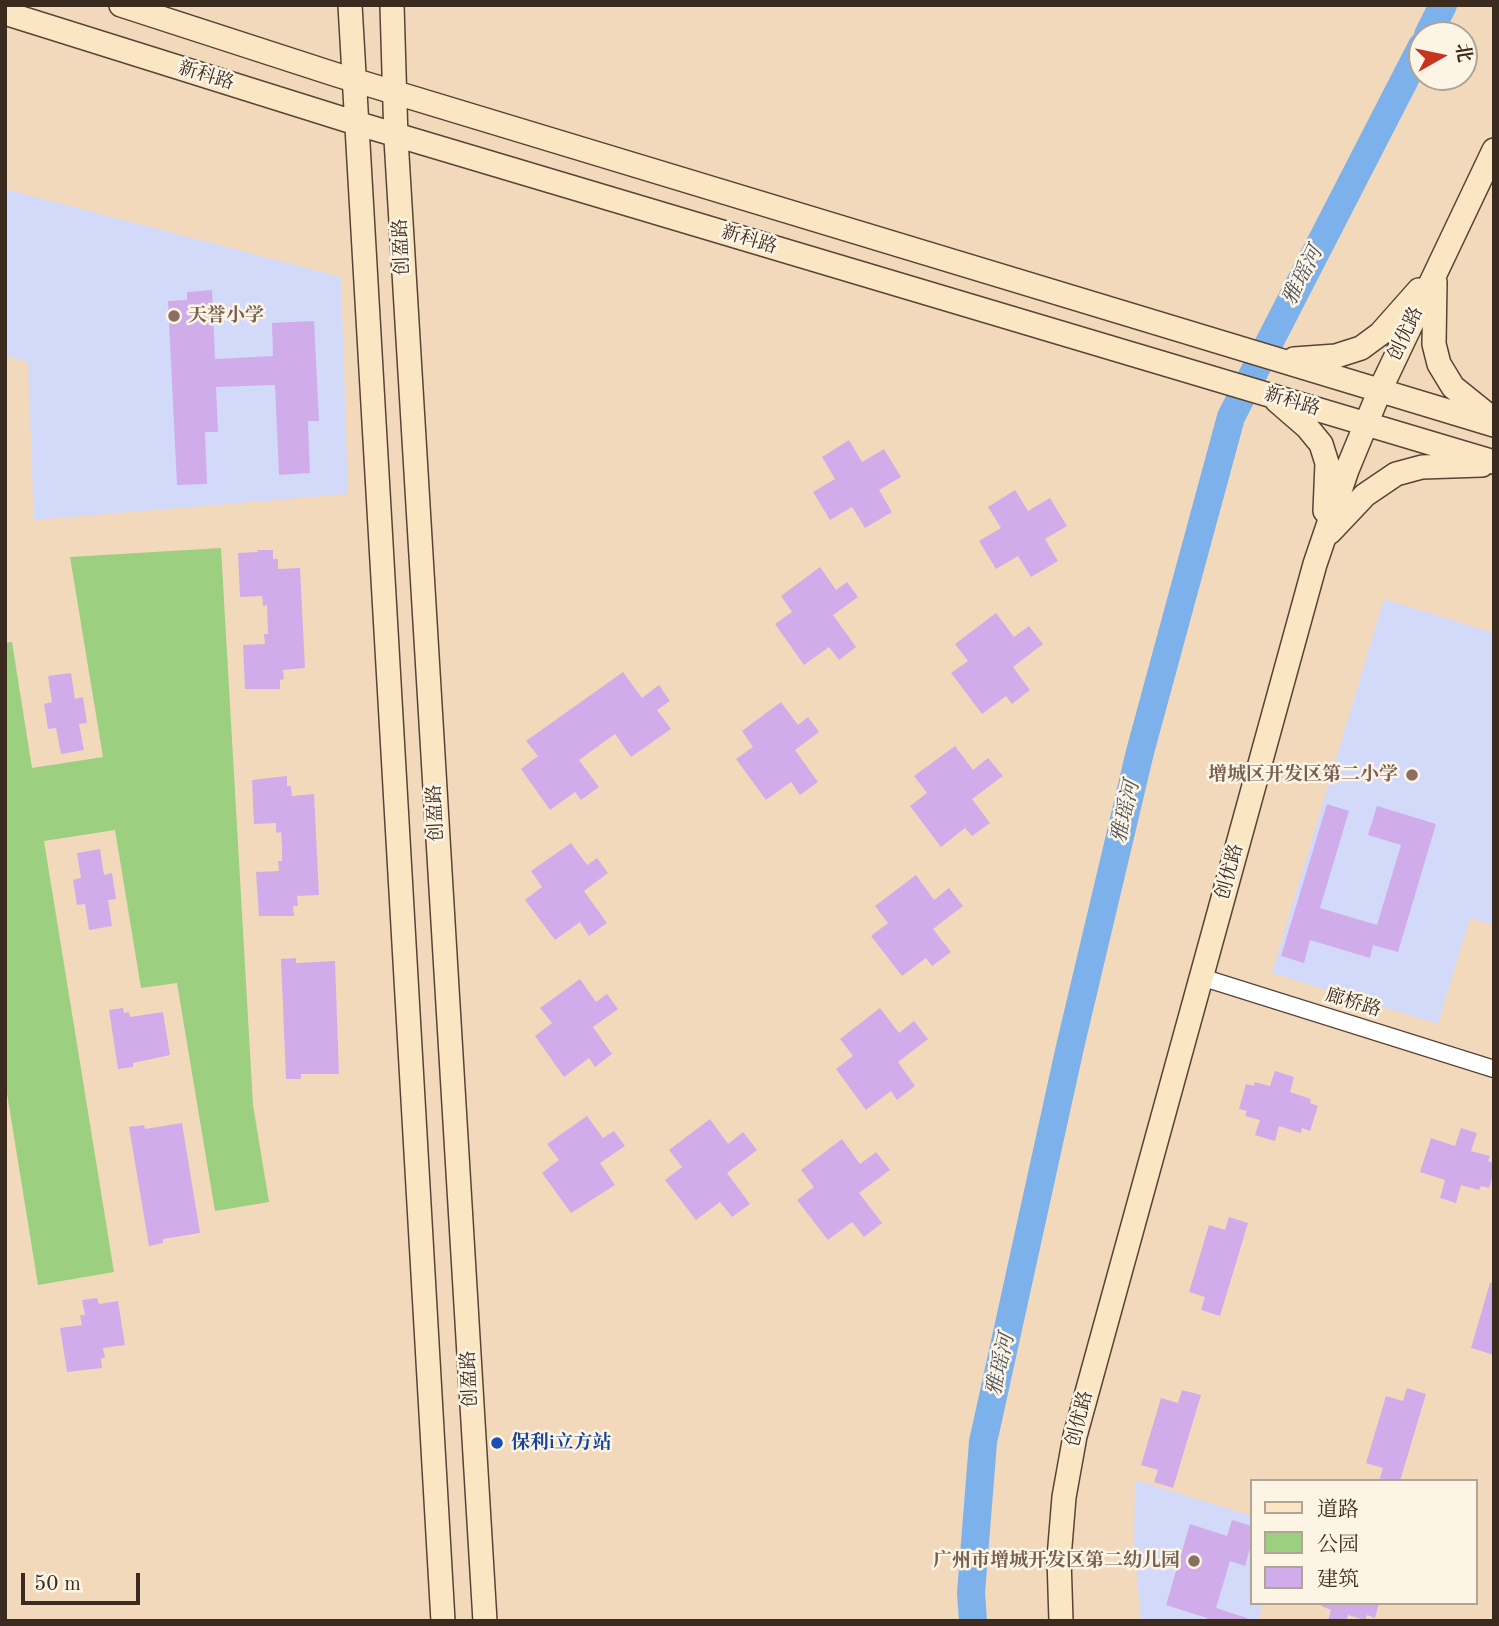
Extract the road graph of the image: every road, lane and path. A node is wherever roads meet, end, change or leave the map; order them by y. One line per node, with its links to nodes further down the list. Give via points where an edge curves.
1 (121, 5): 5 (street, 新科路)
2 (350, 5): 5 (street, 创盈路)
3 (392, 5): 6 (street, 创盈路)
4 (5, 13): 7 (street, 新科路)
5 (354, 80): 6 (street, 新科路); 7 (street, 创盈路)
6 (393, 92): 8 (street, 创盈路); 11 (street, 新科路)
7 (356, 123): 8 (street, 新科路); 20 (street, 创盈路)
8 (396, 134): 13 (street, 新科路); 21 (street, 创盈路)
9 (1494, 150): 10 (street, 创优路)
10 (1436, 272): 11 (street, via 1380,334 1361,348 1336,356); 12 (street, 创优路); 14 (street, via 1434,344 1439,364 1453,387)
11 (1279, 360): 12 (street, 新科路)
12 (1380, 390): 14 (street, 新科路); 15 (street, 创优路)
13 (1269, 395): 15 (street, 新科路); 17 (street, via 1315,435 1324,453)
14 (1494, 422)
15 (1366, 424): 16 (street, 新科路); 17 (street, 创优路)
16 (1494, 463): 17 (street, via 1435,466 1396,474 1365,495)
17 (1323, 540): 18 (street, 创优路)
18 (1201, 977): 19 (street, 廊桥路); 22 (street, 创优路, via 1075,1436 1060,1546)
19 (1494, 1069)
20 (443, 1621)
21 (485, 1621)
22 (1061, 1621)

